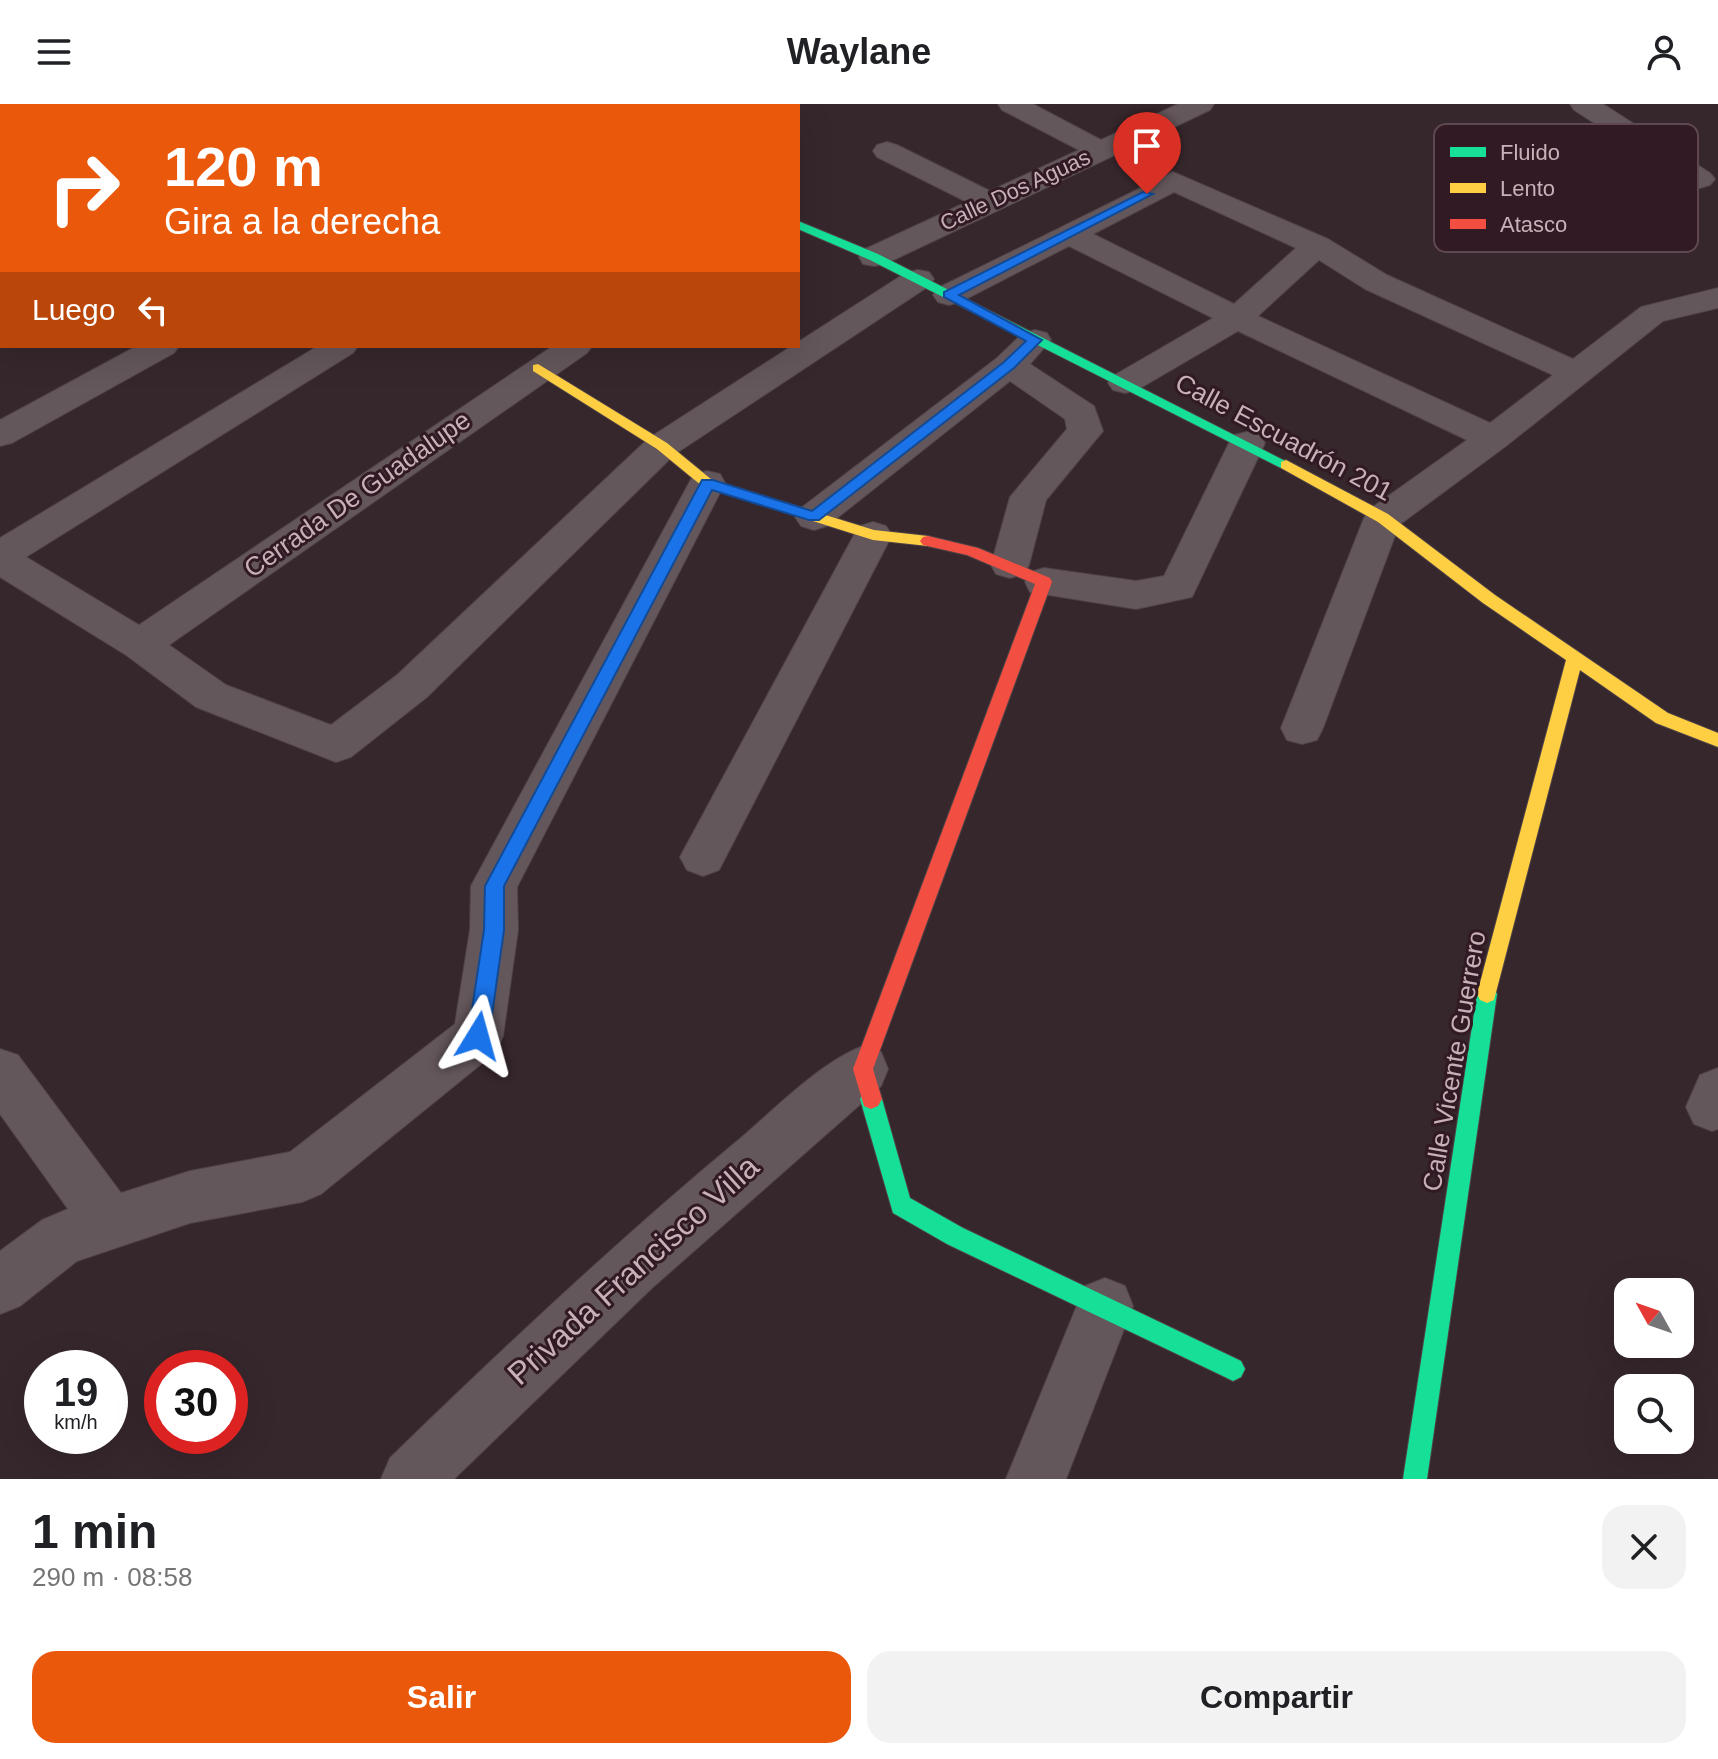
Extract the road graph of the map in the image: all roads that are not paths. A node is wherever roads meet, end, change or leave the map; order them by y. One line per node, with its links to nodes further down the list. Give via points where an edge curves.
1 (1012, 104): 5 (street)
2 (1584, 104): 4 (street)
3 (1194, 105): 5 (street, Calle Dos Aguas)
4 (1615, 124)
5 (1100, 150): 7 (street, Calle Dos Aguas)
6 (887, 151): 7 (street)
7 (989, 202): 11 (street, Calle Dos Aguas)
8 (800, 226): 11 (street, Calle Escuadrón 201)
9 (1070, 234): 10 (street, via 1173,181); 13 (street); 15 (street)
10 (1317, 246): 15 (street); 22 (street, via 1376,282)
11 (874, 257): 12 (street, Calle Escuadrón 201)
12 (918, 279): 13 (street, Calle Escuadrón 201); 27 (street)
13 (949, 295): 16 (street, Calle Escuadrón 201)
14 (1718, 298): 22 (street, via 1652,314)
15 (1237, 318): 23 (street); 25 (street)
16 (1035, 340): 20 (street); 23 (street, Calle Escuadrón 201)
17 (158, 348): 24 (street)
18 (338, 348): 32 (street)
19 (572, 348): 21 (street, Cerrada De Guadalupe)
20 (1009, 365): 29 (street); 33 (street, via 1082,414 1085,431 1028,497)
21 (538, 368): 27 (street); 35 (street, Cerrada De Guadalupe)
22 (1577, 373): 25 (street)
23 (1125, 383): 26 (street, Calle Escuadrón 201)
24 (0, 435)
25 (1493, 438): 30 (street)
26 (1247, 443): 30 (street, Calle Escuadrón 201); 34 (street, via 1178,587 1136,595)
27 (662, 446): 28 (street); 35 (street, via 412,686 336,745 211,696)
28 (707, 483): 29 (street); 42 (street, via 494,886 494,930 478,1036 302,1176 190,1197)
29 (814, 517): 31 (street)
30 (1383, 518): 36 (street, Calle Escuadrón 201); 37 (street)
31 (873, 535): 33 (street, via 951,544); 39 (street)
32 (0, 558): 35 (street)
33 (1010, 565): 34 (street)
34 (1044, 582): 40 (street)
35 (140, 645)
36 (1575, 658): 38 (street, Calle Escuadrón 201, via 1662,718); 48 (street, Calle Vicente Guerrero, via 1490,975)
37 (1302, 728)
38 (1718, 740)
39 (703, 857)
40 (863, 1069): 44 (street, via 901,1205); 46 (street, Privada Francisco Villa, via 557,1336)
41 (0, 1072): 42 (street)
42 (110, 1223): 43 (street, via 61,1239)
43 (0, 1286)
44 (1105, 1306): 45 (street); 47 (street)
45 (1233, 1369)
46 (411, 1479)
47 (1036, 1479)
48 (1415, 1479)

